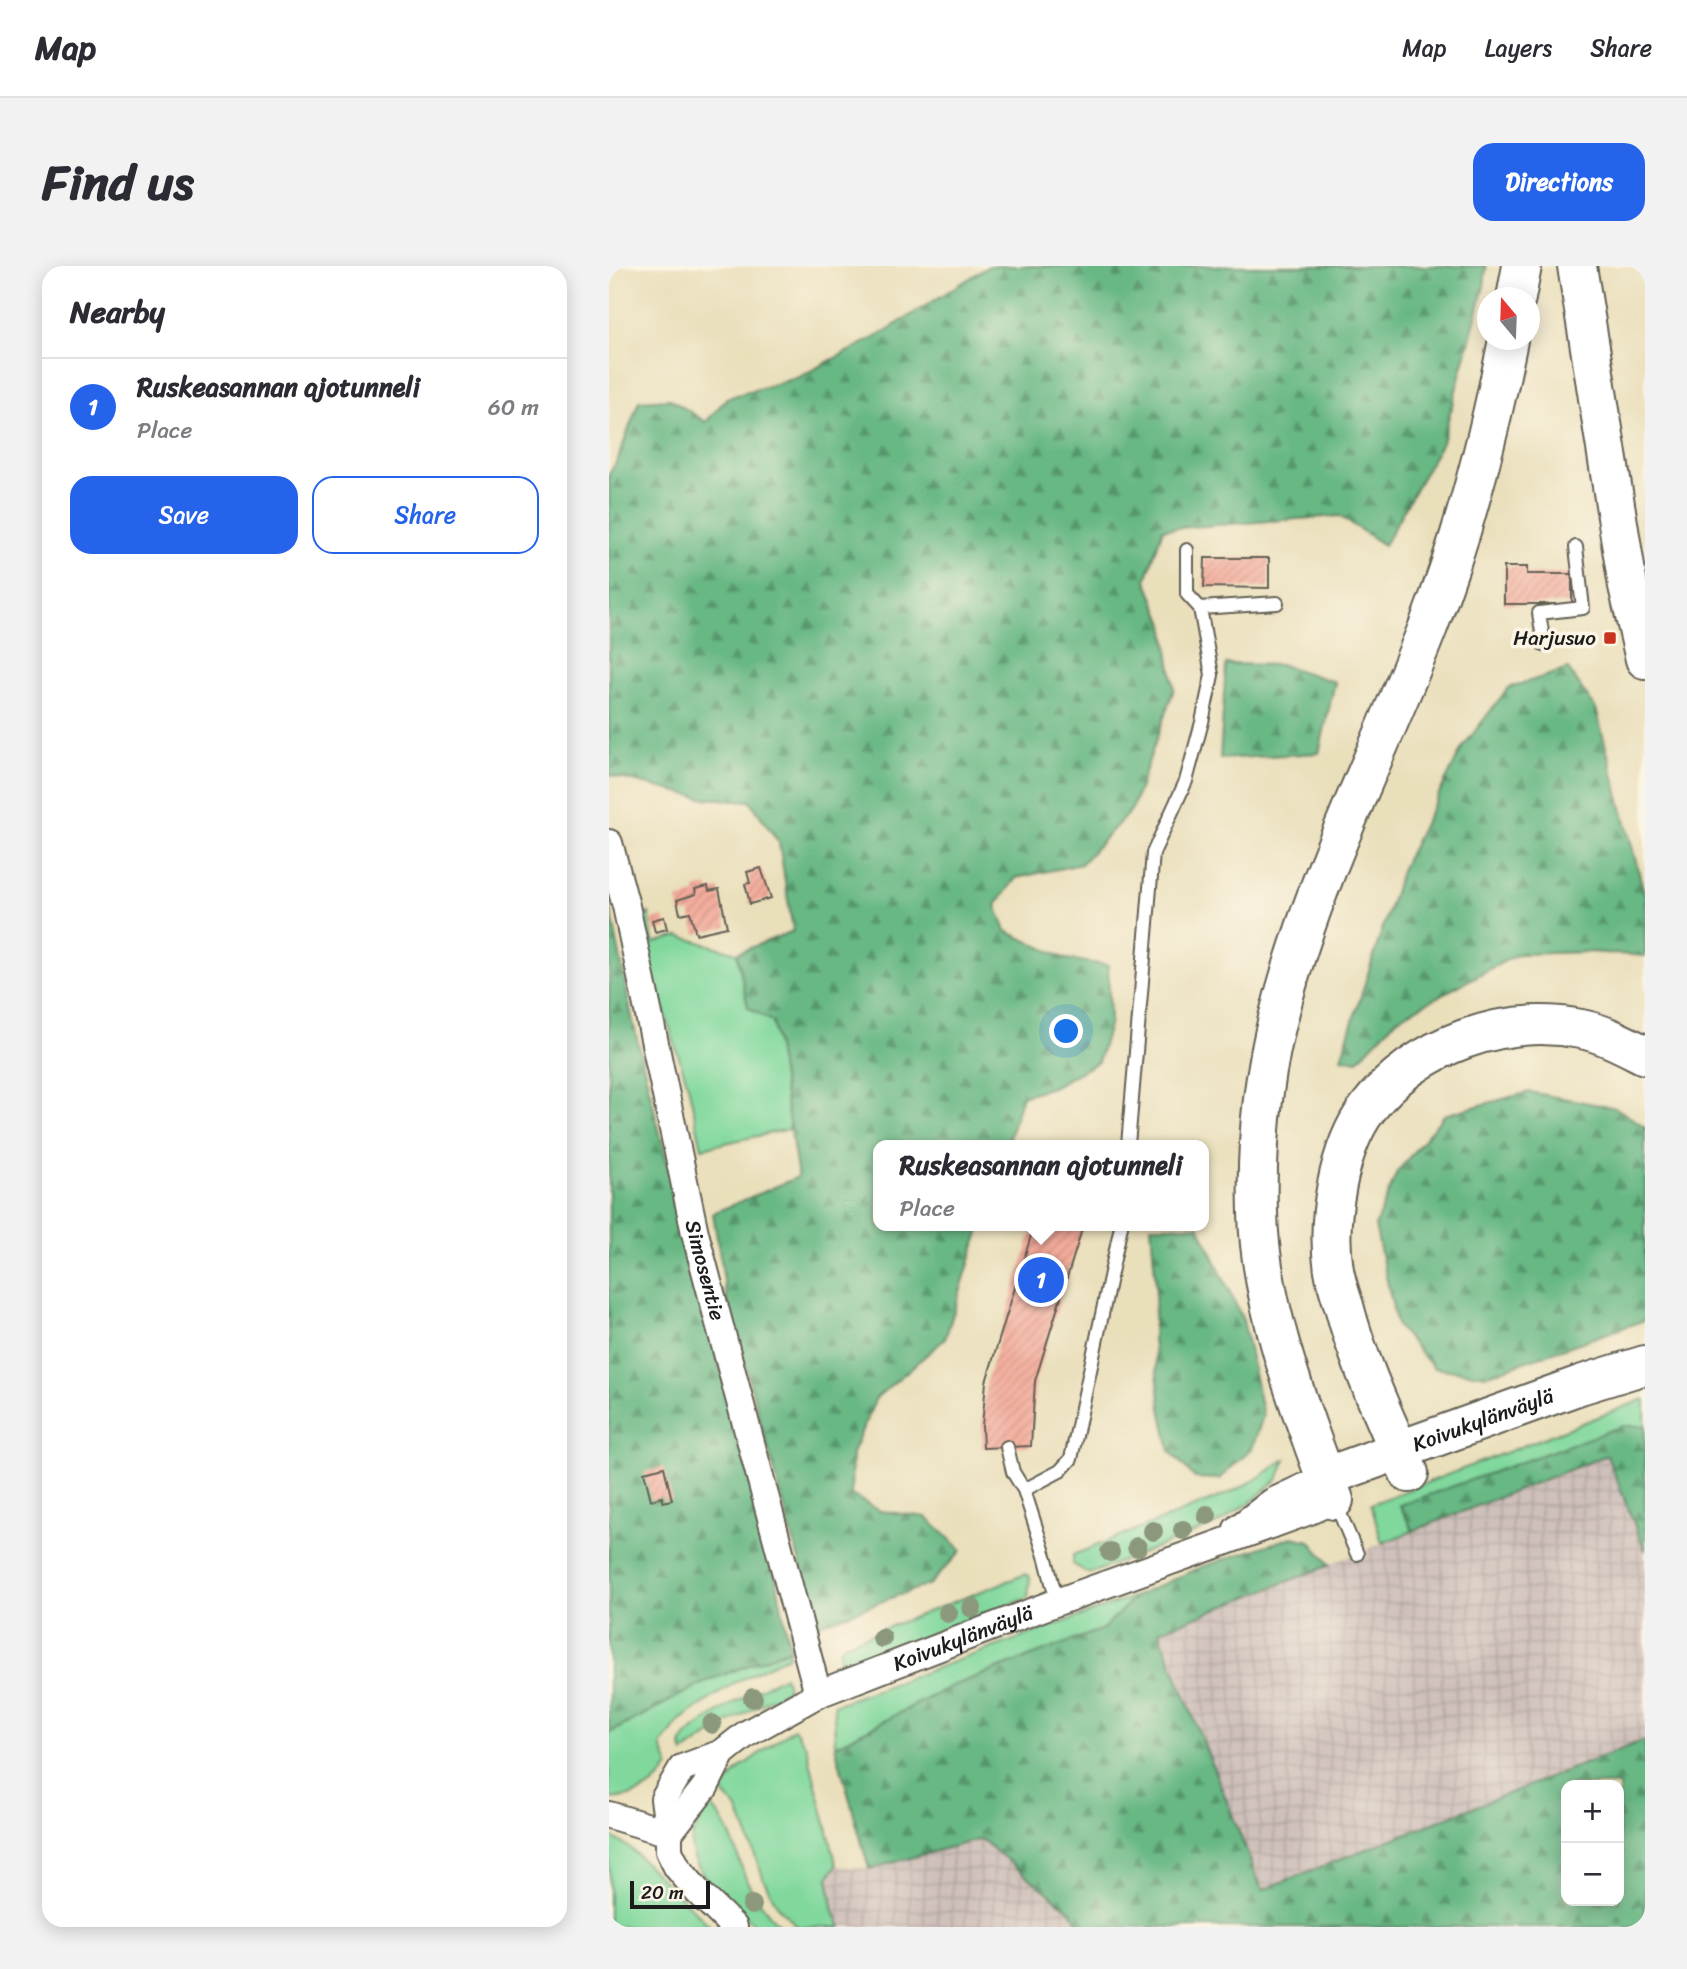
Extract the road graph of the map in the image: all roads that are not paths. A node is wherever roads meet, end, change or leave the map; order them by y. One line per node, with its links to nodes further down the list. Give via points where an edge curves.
1 (1522, 266): 3 (main road)
2 (1577, 266): 10 (main road, via 1628,586)
3 (1518, 287)
4 (1506, 350): 19 (main road, via 1468,509 1429,625 1300,944 1280,1009 1267,1076 1259,1164 1263,1270 1280,1339)
5 (1576, 547): 9 (lane, via 1583,608 1539,613)
6 (1187, 550): 8 (lane, via 1187,594)
7 (1277, 603): 8 (lane)
8 (1200, 608): 13 (lane, via 1212,675 1186,781 1153,853)
9 (1544, 645)
10 (1645, 659)
11 (609, 843): 23 (street, Simosentie, via 695,1233)
12 (1645, 1055): 18 (main road, via 1582,1029 1532,1026 1485,1033 1431,1053 1404,1071 1367,1108 1346,1152 1332,1209 1334,1269 1353,1339)
13 (1128, 1140)
14 (1120, 1231): 20 (lane, via 1071,1459 1060,1471)
15 (1645, 1365): 18 (main road, Koivukylänväylä, via 1580,1385)
16 (1645, 1382): 18 (main road, Koivukylänväylä, via 1588,1408)
17 (1007, 1447): 20 (lane, via 1013,1472)
18 (1404, 1462): 19 (main road, Koivukylänväylä)
19 (1330, 1488): 21 (lane); 22 (street, Koivukylänväylä, via 1272,1502 1215,1545)
20 (1024, 1490): 22 (lane)
21 (1357, 1555)
22 (1057, 1602): 23 (street, Koivukylänväylä)
23 (818, 1694): 25 (street, Koivukylänväylä, via 746,1734 722,1753 683,1768 664,1799)
24 (609, 1815): 25 (street)
25 (669, 1833): 26 (street, Koivukylänväylä, via 669,1851 677,1867)
26 (734, 1927)

